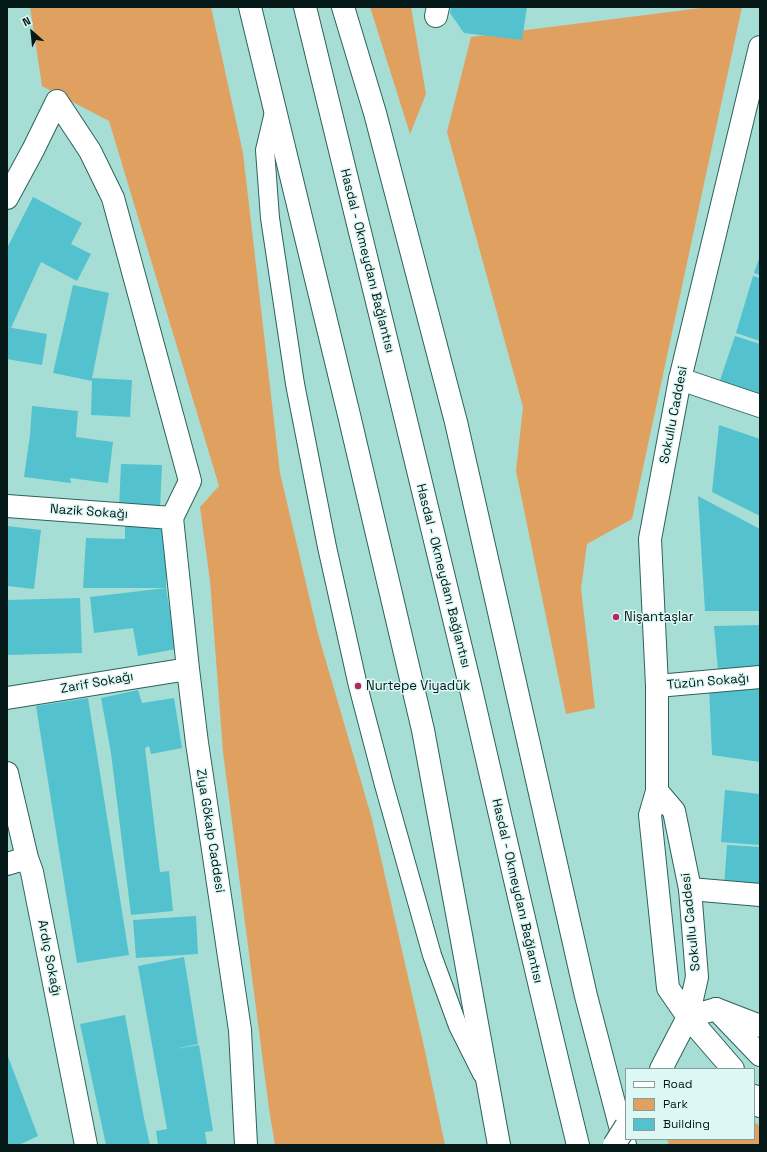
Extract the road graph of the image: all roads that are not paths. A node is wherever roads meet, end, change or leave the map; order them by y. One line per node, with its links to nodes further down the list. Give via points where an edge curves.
1 (250, 7): 5 (main road)
2 (305, 7): 31 (main road, Hasdal - Okmeydanı Bağlantısı)
3 (343, 7): 33 (main road, via 375,113 456,422 586,996)
4 (760, 47): 7 (main road, Sokullu Caddesi)
5 (275, 107): 26 (main road, via 422,730); 26 (lane, via 265,150 270,218 295,384 327,547 360,694 432,955 458,1026)
6 (7, 198): 10 (main road, via 57,101 94,158 113,198 124,236 190,481)
7 (680, 379): 8 (main road); 13 (main road, Sokullu Caddesi, via 650,539)
8 (760, 406)
9 (7, 506): 10 (main road, Nazik Sokağı)
10 (172, 518): 11 (main road, Ziya Gökalp Caddesi)
11 (188, 669): 14 (main road, Zarif Sokağı); 29 (main road, Ziya Gökalp Caddesi, via 240,1030)
12 (760, 677): 13 (main road, Tüzün Sokağı)
13 (657, 686): 16 (main road, Sokullu Caddesi)
14 (7, 698)
15 (7, 773): 17 (main road, Ardıç Sokağı)
16 (657, 791): 18 (main road, Sokullu Caddesi, via 674,811); 21 (main road, Sokullu Caddesi, via 650,815 668,988)
17 (17, 861): 28 (main road, Ardıç Sokağı, via 32,872)
18 (690, 889): 19 (main road); 21 (main road, Sokullu Caddesi, via 697,977)
19 (760, 895)
20 (716, 1009): 21 (main road); 22 (main road); 23 (main road)
21 (688, 1017): 24 (main road); 25 (main road)
22 (760, 1026)
23 (760, 1055)
24 (662, 1068)
25 (732, 1068)
26 (488, 1087): 30 (main road)
27 (625, 1128): 32 (main road, bridge)
28 (86, 1145)
29 (246, 1145)
30 (499, 1145)
31 (578, 1145)
32 (614, 1145)
33 (625, 1145)

